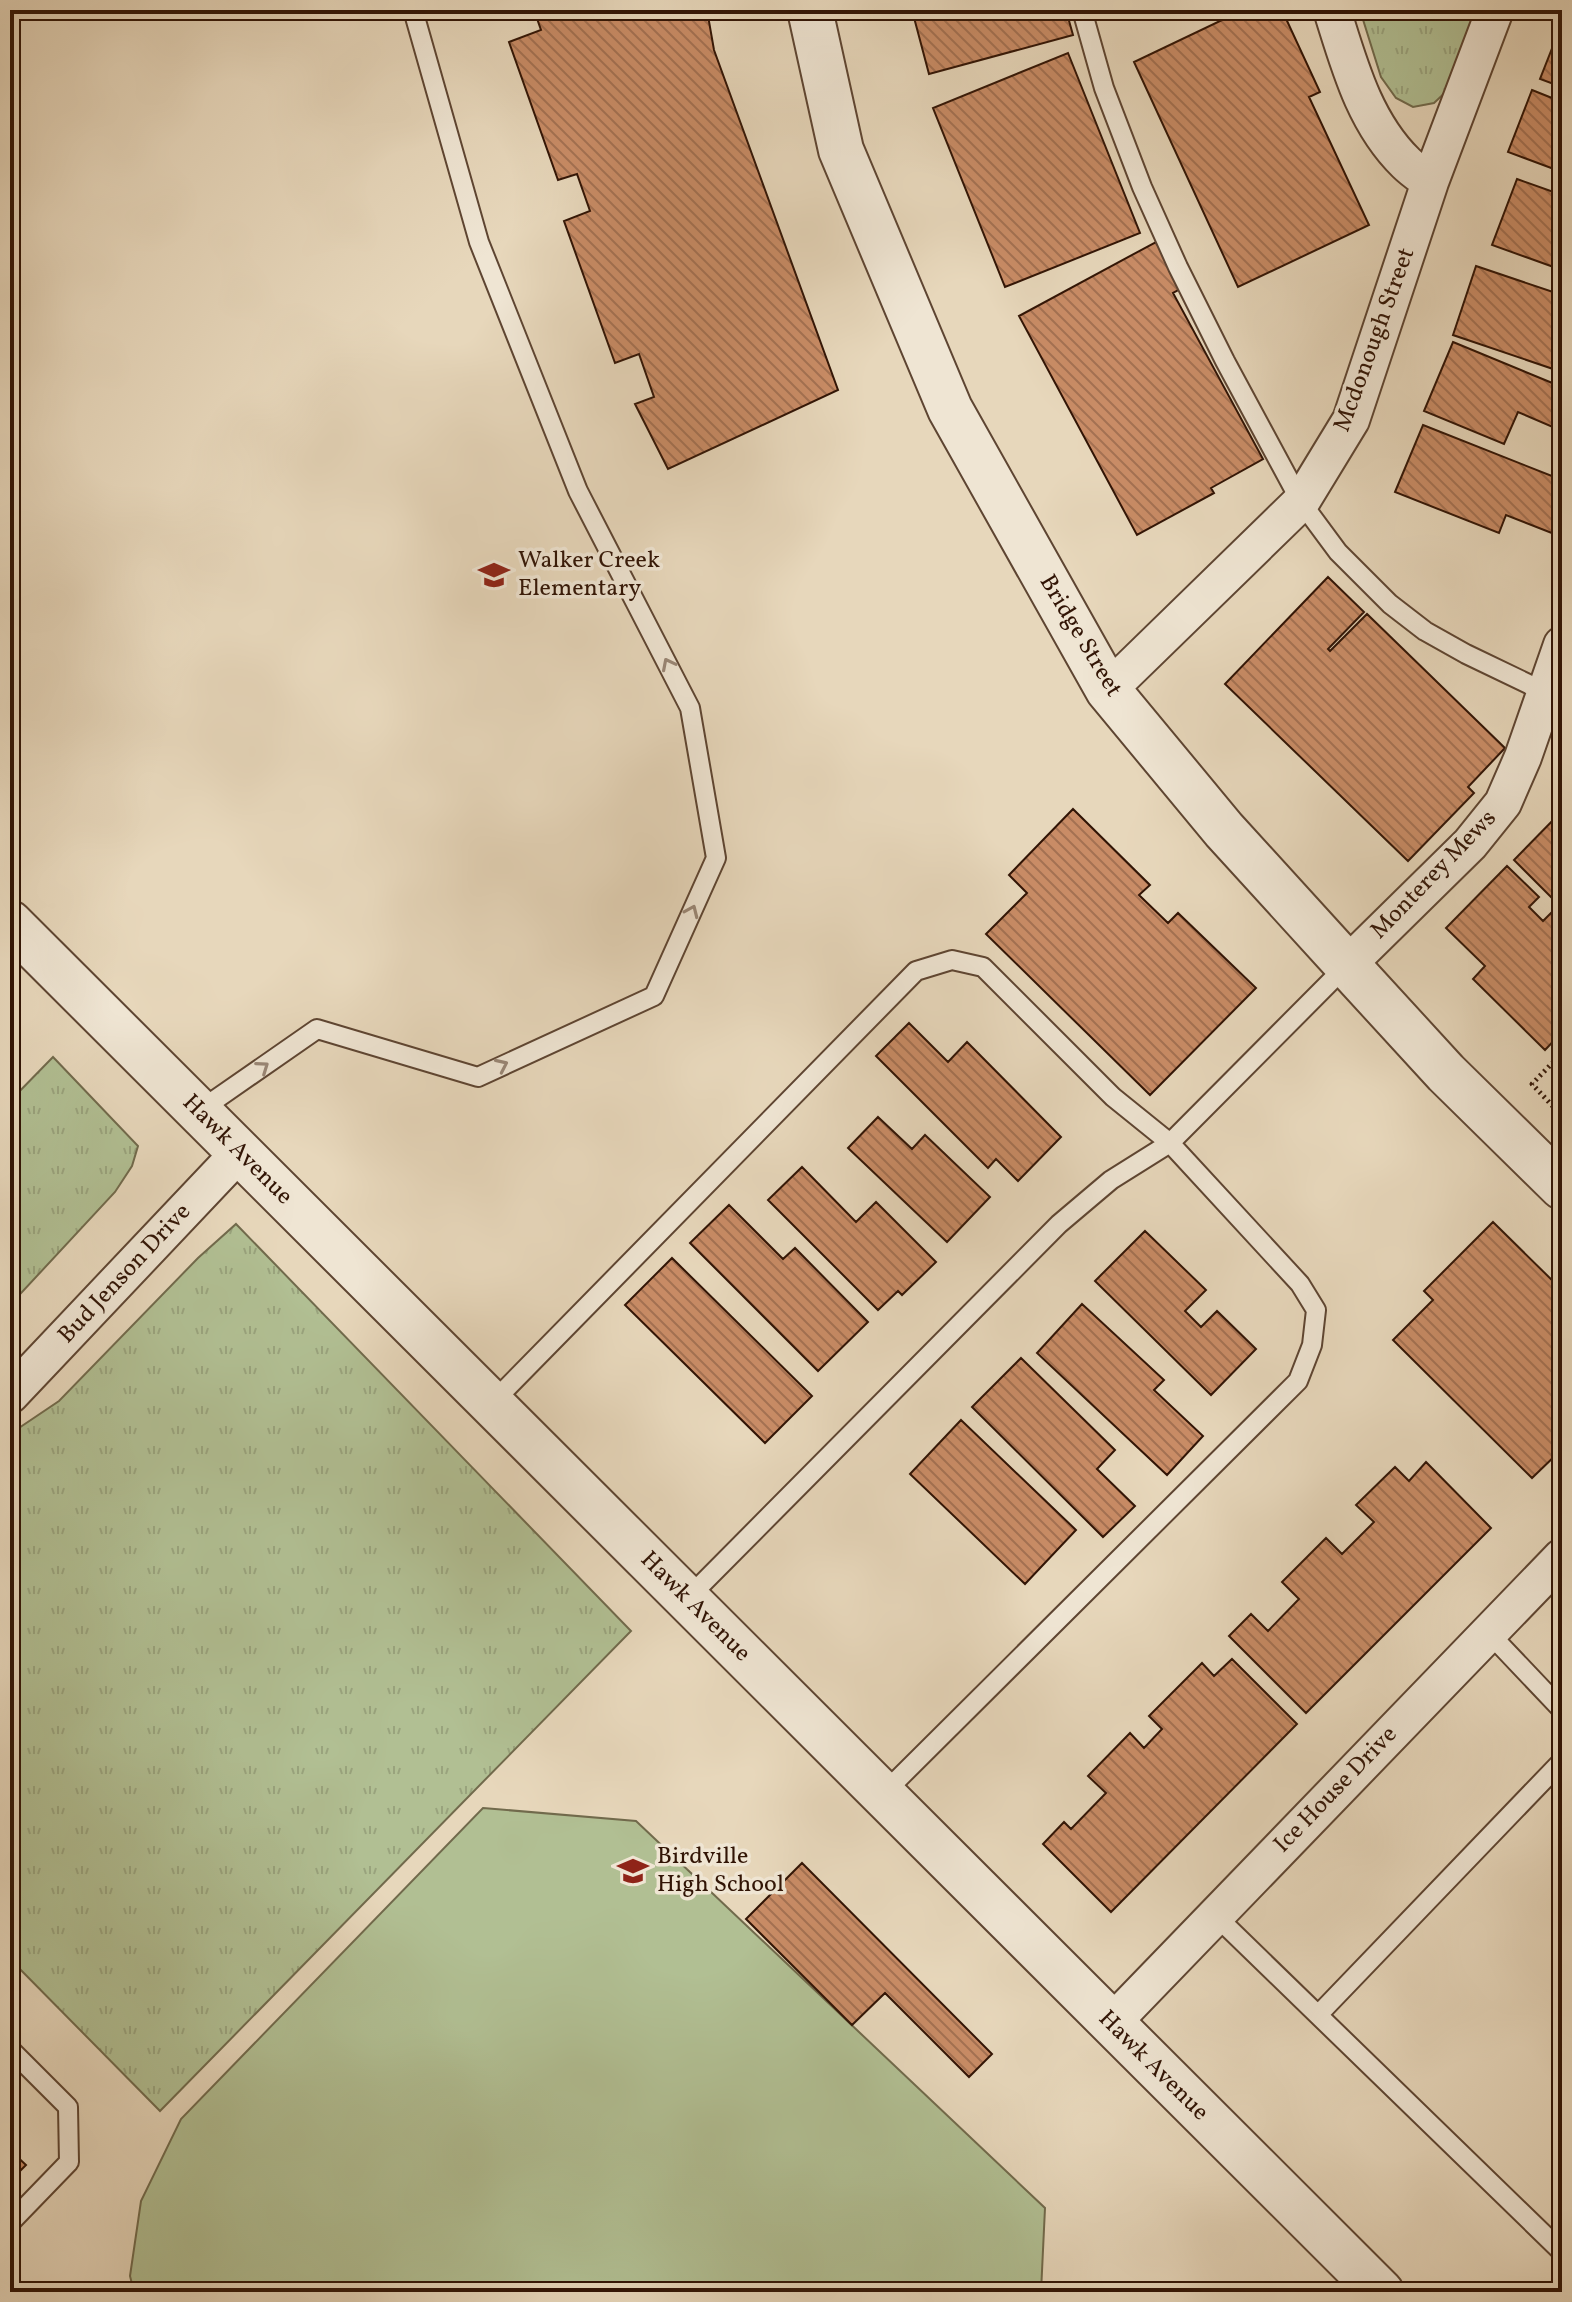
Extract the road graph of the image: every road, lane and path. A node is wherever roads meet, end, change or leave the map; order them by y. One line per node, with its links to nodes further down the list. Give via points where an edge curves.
1 (413, 10): 14 (lane, one-way to 1, via 317,1029 478,1077 654,996 716,858 690,708 578,491 479,242)
2 (810, 10): 9 (street, Bridge Street, via 841,150 950,409)
3 (1082, 10): 7 (lane, via 1104,88 1142,187 1225,361)
4 (1332, 10): 6 (street, via 1363,102 1384,137)
5 (1495, 10): 6 (street, Mcdonough Street)
6 (1430, 182): 7 (street, Mcdonough Street, via 1351,420)
7 (1301, 502): 9 (street, Mcdonough Street); 10 (lane, via 1338,552 1390,604 1425,631)
8 (1562, 645): 10 (street, Monterey Mews)
9 (1108, 690): 12 (street, Bridge Street, via 1224,830)
10 (1545, 692): 12 (street, Monterey Mews, via 1503,803 1470,844)
11 (10, 923): 14 (street, Hawk Avenue)
12 (1347, 965): 16 (lane); 18 (street, Bridge Street, via 1446,1073)
13 (1562, 1053): 15 (path, via 1532,1084)
14 (199, 1111): 17 (street, Hawk Avenue)
15 (1562, 1116)
16 (1170, 1143): 20 (lane, via 1113,1097 983,967 952,960 916,971); 22 (lane, via 1111,1180 1059,1224); 26 (lane, via 1300,1284 1316,1310 1312,1345 1298,1381)
17 (239, 1153): 19 (street, Bud Jenson Drive); 20 (street, Hawk Avenue)
18 (1562, 1187)
19 (10, 1395)
20 (491, 1404): 22 (street, Hawk Avenue)
21 (1562, 1557): 23 (street, Ice House Drive)
22 (687, 1599): 26 (street, Hawk Avenue)
23 (1488, 1632): 24 (lane); 27 (street, Ice House Drive)
24 (1562, 1710)
25 (1562, 1761): 28 (lane)
26 (883, 1794): 29 (street, Hawk Avenue)
27 (1216, 1916): 28 (lane); 29 (street, Ice House Drive)
28 (1318, 2015): 32 (lane)
29 (1111, 2024): 33 (street, Hawk Avenue)
30 (10, 2049): 31 (lane, via 68,2107 69,2162)
31 (10, 2223)
32 (1562, 2252)
33 (1381, 2292)

